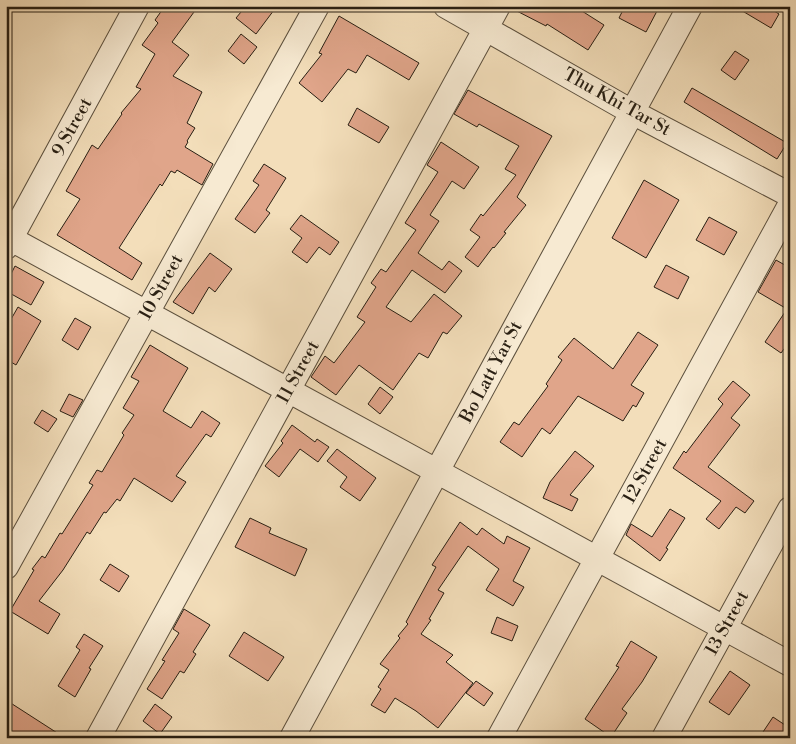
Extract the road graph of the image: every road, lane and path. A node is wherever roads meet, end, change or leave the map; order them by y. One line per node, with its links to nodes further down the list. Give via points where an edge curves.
1 (137, 6): 10 (street, 9 Street)
2 (316, 6): 11 (street, 10 Street)
3 (446, 6): 6 (street, Thu Khi Tar St)
4 (498, 6): 6 (street, 11 Street)
5 (690, 6): 7 (street, Bo Latt Yar St)
6 (486, 28): 7 (street, Thu Khi Tar St); 12 (street, 11 Street)
7 (632, 112): 8 (street, Thu Khi Tar St); 13 (street, Bo Latt Yar St)
8 (790, 195)
9 (790, 205): 15 (street, 12 Street)
10 (8, 243): 11 (street)
11 (147, 313): 12 (street); 16 (street, 10 Street)
12 (288, 390): 13 (street); 19 (street, 11 Street)
13 (437, 472): 15 (street); 20 (street, Bo Latt Yar St)
14 (790, 509): 17 (street, 13 Street)
15 (597, 558): 17 (street); 21 (street, 12 Street)
16 (6, 567)
17 (724, 628): 18 (street); 22 (street, 13 Street)
18 (790, 664)
19 (98, 738)
20 (292, 738)
21 (499, 738)
22 (664, 738)

